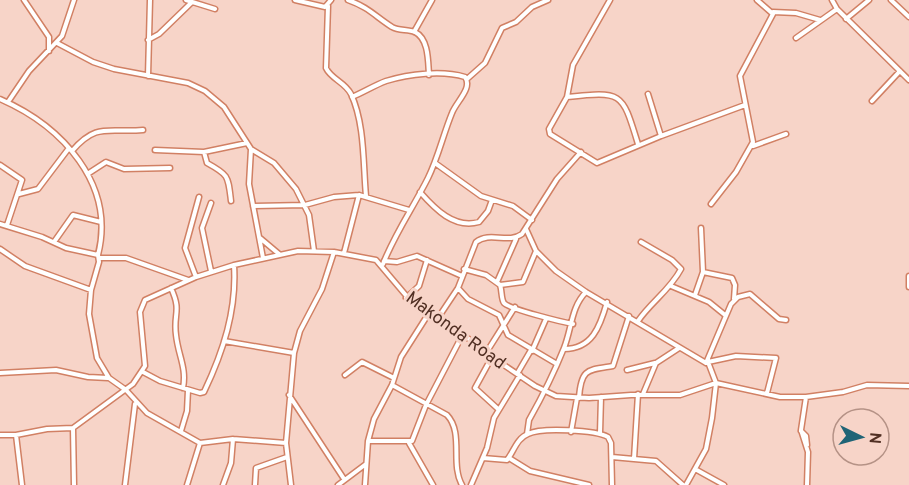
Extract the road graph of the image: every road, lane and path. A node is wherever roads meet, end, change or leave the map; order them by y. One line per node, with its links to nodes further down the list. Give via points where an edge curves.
1 (24, 0): 27 (street, via 49,37)
2 (74, 0): 26 (street)
3 (150, 0): 25 (street)
4 (186, 0): 15 (street)
5 (295, 0): 16 (street)
6 (332, 0): 16 (street)
7 (348, 0): 23 (street, via 369,8 396,29)
8 (432, 0): 23 (street)
9 (548, 0): 31 (street, via 502,28 485,63)
10 (610, 0): 35 (street, via 573,65)
11 (757, 0): 19 (street)
12 (832, 0): 18 (street)
13 (869, 0): 21 (street)
14 (891, 0): 20 (street)
15 (191, 3): 17 (street); 25 (street)
16 (328, 6): 34 (street, via 326,68 346,85)
17 (215, 9)
18 (837, 9): 21 (street); 22 (street)
19 (773, 12): 22 (street); 39 (street, via 740,76)
20 (909, 17)
21 (846, 19): 28 (street)
22 (821, 20): 24 (street)
23 (414, 32): 29 (street, via 424,42)
24 (796, 38)
25 (148, 40): 30 (street)
26 (57, 43): 27 (street); 30 (street, via 93,62)
27 (49, 51): 38 (street, via 29,70)
28 (900, 71): 32 (street); 37 (street)
29 (429, 75): 31 (street, via 451,74); 34 (street, via 388,81)
30 (148, 76): 43 (street, via 188,83 205,91 224,106)
31 (467, 79): 51 (street)
32 (909, 80)
33 (648, 94): 42 (street)
34 (352, 97): 58 (street, via 359,123)
35 (567, 97): 44 (street, via 601,95 619,99 628,108); 50 (street, via 549,132)
36 (0, 99): 38 (street)
37 (872, 101)
38 (8, 102): 47 (street, via 37,119)
39 (745, 105): 42 (street); 45 (street, via 753,132)
40 (143, 130): 47 (street, via 96,130)
41 (786, 134): 45 (street)
42 (661, 136): 44 (street)
43 (247, 143): 46 (street); 49 (street)
44 (638, 144): 50 (street, via 597,163)
45 (752, 146): 63 (street)
46 (251, 149): 64 (street, via 249,184); 65 (street, via 274,163)
47 (71, 150): 54 (street); 56 (street, via 38,189)
48 (155, 150): 49 (street)
49 (204, 152): 61 (street, via 207,163 228,177)
50 (581, 152): 67 (street, via 557,179)
51 (435, 164): 55 (street); 60 (street)
52 (0, 165): 56 (street, via 22,180)
53 (170, 168): 54 (street, via 124,169 103,162)
54 (89, 173): 68 (street)
55 (420, 192): 60 (street, via 439,212 462,223 479,222 489,211); 66 (street)
56 (18, 194): 70 (street)
57 (359, 195): 58 (street); 65 (street, via 334,197); 81 (street)
58 (366, 196): 66 (street)
59 (199, 197): 93 (street, via 185,248)
60 (492, 200): 67 (street, via 513,206)
61 (231, 201)
62 (211, 203): 89 (street, via 202,228)
63 (711, 204)
64 (253, 206): 65 (street); 73 (street)
65 (305, 206): 78 (street)
66 (409, 210): 86 (street)
67 (532, 220): 71 (street)
68 (102, 222): 75 (street, via 73,215); 83 (street)
69 (0, 224): 70 (street)
70 (7, 225): 75 (street)
71 (525, 228): 74 (street); 79 (street)
72 (701, 228): 90 (street)
73 (260, 238): 82 (street); 84 (street)
74 (516, 239): 88 (street, via 481,239); 95 (street)
75 (54, 242): 83 (street)
76 (641, 242): 96 (street, via 680,267)
77 (0, 249): 100 (street, via 25,266)
78 (314, 251): 80 (street); 82 (street)
79 (536, 251): 95 (street, via 523,282); 101 (street)
80 (334, 252): 81 (street); 121 (street)
81 (344, 253): 86 (street)
82 (280, 254): 84 (street)
83 (98, 257): 94 (street, via 126,258); 100 (street)
84 (262, 258): 87 (street)
85 (428, 260): 86 (street, via 412,256); 91 (street); 103 (street, via 418,286)
86 (383, 263): 103 (street, Makonda Road)
87 (234, 265): 89 (street); 117 (street, via 234,304)
88 (464, 269): 91 (street); 95 (street)
89 (212, 271): 93 (street)
90 (703, 272): 102 (street); 104 (street, via 732,278)
91 (462, 276): 99 (street)
92 (909, 276): 97 (street)
93 (196, 277): 94 (street)
94 (189, 280): 98 (street)
95 (498, 283): 106 (street, via 504,303)
96 (671, 286): 102 (street); 113 (street)
97 (909, 287)
98 (171, 288): 128 (street, via 145,300 141,306); 137 (street, via 179,308 176,335 185,368)
99 (458, 288): 110 (street); 115 (street, via 499,315)
100 (91, 290): 132 (street, via 93,342)
101 (586, 292): 105 (street); 114 (street, via 574,306)
102 (695, 295): 109 (street, via 719,308)
103 (406, 298): 107 (street, Makonda Road)
104 (734, 300): 109 (street); 112 (street, via 750,294 779,319)
105 (607, 302): 108 (street); 119 (street, via 590,341)
106 (515, 307): 111 (street); 115 (street)
107 (429, 313): 110 (street, Makonda Road); 133 (street, via 401,357)
108 (630, 316): 113 (street); 145 (street, via 613,366 590,370 583,377)
109 (725, 316): 124 (street)
110 (438, 318): 116 (street, Makonda Road)
111 (546, 319): 114 (street); 120 (street)
112 (786, 320)
113 (638, 321): 118 (street)
114 (573, 324): 119 (street)
115 (504, 327): 120 (street, via 508,335); 122 (street)
116 (463, 334): 122 (street, Makonda Road); 147 (street)
117 (224, 341): 121 (street); 137 (street, via 205,390 200,393)
118 (679, 348): 124 (street); 125 (street)
119 (564, 349): 126 (street)
120 (531, 350): 126 (street); 131 (street)
121 (294, 353): 142 (street)
122 (486, 353): 123 (street, Makonda Road)
123 (492, 357): 131 (street, Makonda Road); 148 (street, via 475,388)
124 (707, 362): 134 (street); 140 (street, via 736,356 776,358)
125 (656, 363): 127 (street); 141 (street)
126 (557, 364): 139 (street)
127 (627, 370)
128 (143, 372): 137 (street); 138 (street)
129 (0, 373): 132 (street, via 56,370)
130 (345, 375): 133 (street, via 362,362)
131 (519, 375): 139 (street, Makonda Road); 148 (street)
132 (109, 378): 138 (street)
133 (394, 378): 135 (street)
134 (716, 383): 140 (street, Makonda Road); 141 (street, Makonda Road, via 680,395); 167 (street, via 706,449)
135 (392, 386): 147 (street); 157 (street, via 374,419)
136 (909, 386): 144 (street, Makonda Road, via 867,385)
137 (185, 389): 150 (street, via 187,411)
138 (126, 390): 146 (street); 149 (street)
139 (545, 391): 145 (street, Makonda Road); 152 (street, via 529,420)
140 (767, 393): 144 (street, Makonda Road)
141 (640, 394): 143 (street, Makonda Road); 165 (street)
142 (289, 395): 159 (street); 168 (street)
143 (601, 397): 145 (street, Makonda Road); 153 (street)
144 (806, 397): 186 (street, via 801,430 806,436)
145 (578, 398): 151 (street)
146 (135, 403): 150 (street); 172 (street)
147 (426, 405): 160 (street, via 416,436); 180 (street, via 452,421)
148 (498, 409): 163 (street)
149 (74, 428): 155 (street); 171 (street)
150 (181, 431): 158 (street)
151 (571, 432): 152 (street, via 547,430); 153 (street)
152 (527, 434): 164 (street)
153 (600, 434): 162 (street, via 610,438)
154 (0, 435): 155 (street)
155 (16, 435): 170 (street)
156 (233, 439): 158 (street); 159 (street); 174 (street, via 231,463)
157 (368, 441): 160 (street); 166 (street)
158 (200, 443): 173 (street)
159 (286, 443): 161 (street)
160 (409, 443): 179 (street)
161 (287, 457): 175 (street, via 256,468); 176 (street)
162 (612, 457): 165 (street); 183 (street)
163 (483, 458): 164 (street); 181 (street)
164 (509, 458): 182 (street, via 530,471)
165 (634, 459): 169 (street, via 656,461)
166 (366, 464): 168 (street); 178 (street)
167 (695, 469): 184 (street); 185 (street)
168 (344, 479): 177 (street)
169 (678, 483): 184 (street)
170 (22, 485)
171 (74, 485)
172 (125, 485)
173 (187, 485)
174 (223, 485)
175 (255, 485)
176 (291, 485)
177 (338, 485)
178 (366, 485)
179 (433, 485)
180 (462, 485)
181 (471, 485)
182 (589, 485)
183 (612, 485)
184 (685, 485)
185 (724, 485)
186 (807, 485)

